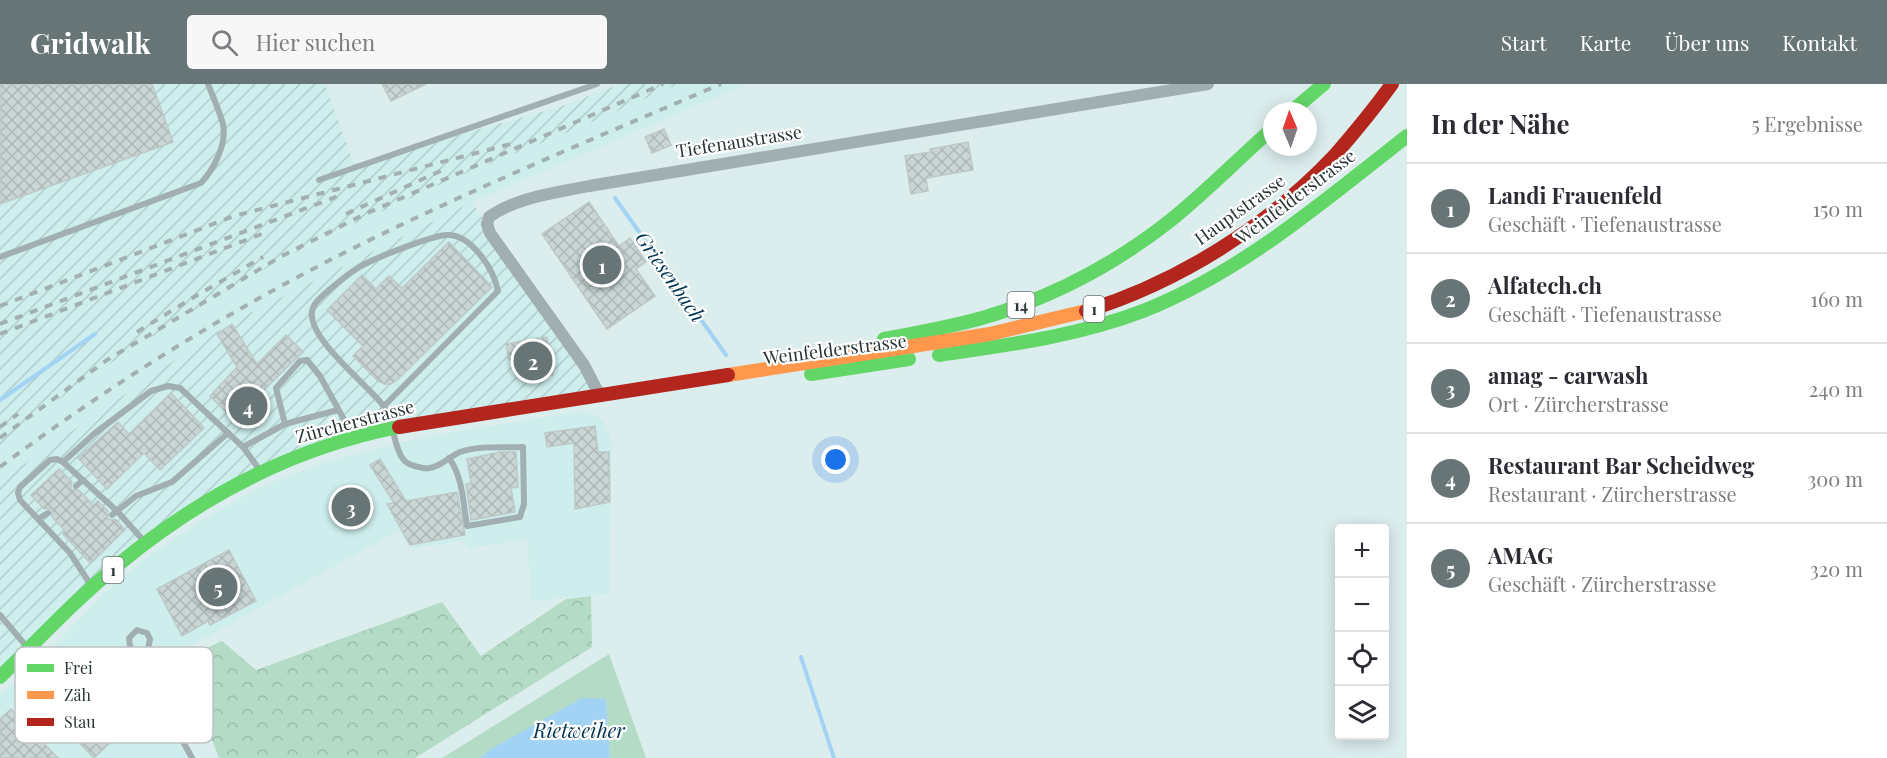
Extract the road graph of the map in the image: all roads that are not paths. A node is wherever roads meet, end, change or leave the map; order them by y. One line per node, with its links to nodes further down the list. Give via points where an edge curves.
1 (208, 84): 10 (lane, via 223,126 220,152 201,183)
2 (597, 84): 9 (lane)
3 (1208, 84): 12 (street, Tiefenaustrasse, via 589,186 497,210 489,217 490,232 584,365)
4 (1324, 84): 6 (main road)
5 (1392, 84): 11 (main road, Hauptstrasse / 1, via 1348,140 1276,210 1190,268 1146,288 1044,323)
6 (1303, 102)
7 (1407, 136): 11 (main road, Weinfelderstrasse / 14, via 1240,260 1198,286 1143,311 1087,329 1021,343 847,370 776,377)
8 (1263, 137): 11 (main road, Weinfelderstrasse / 14, via 1171,220 1073,284 982,318 807,353)
9 (319, 180)
10 (0, 257)
11 (720, 376): 12 (main road, Zürcherstrasse / 1)
12 (599, 394): 16 (main road, Zürcherstrasse / 1)
13 (384, 406): 13 (lane, via 314,327 311,314 316,302 359,267 414,244 447,235 462,238 477,251 498,291); 16 (lane)
14 (338, 410): 15 (lane); 15 (lane, via 320,376 307,360 300,361 276,388); 18 (lane)
15 (285, 424): 19 (lane)
16 (393, 428): 18 (main road, Zürcherstrasse / 1); 20 (lane, via 403,459 411,465 427,469)
17 (228, 433): 19 (lane); 21 (lane, via 180,388 168,386 151,391); 26 (lane, via 172,482 136,496)
18 (354, 438): 22 (main road, Zürcherstrasse / 1)
19 (243, 447): 22 (lane)
20 (449, 458): 20 (lane, via 470,449 523,447 524,504 520,517 467,526 459,476)
21 (63, 462): 23 (lane); 27 (lane, via 50,460 20,487 20,500)
22 (262, 472): 28 (main road, Zürcherstrasse / 1, via 198,506)
23 (83, 480): 24 (lane); 26 (lane)
24 (76, 486)
25 (48, 513): 27 (lane)
26 (115, 513): 28 (lane)
27 (38, 519): 30 (lane, via 73,550)
28 (146, 543): 31 (main road, Zürcherstrasse / 1)
29 (84, 557): 30 (lane)
30 (77, 564): 31 (lane)
31 (91, 588): 34 (main road, Zürcherstrasse / 1)
32 (0, 615): 33 (lane)
33 (27, 647)
34 (31, 647)
35 (132, 647): 36 (lane, via 129,642 136,630 147,633)
36 (148, 647)
37 (15, 663): 38 (main road, Zürcherstrasse / 1)
38 (0, 677)
39 (184, 743): 40 (lane)
40 (192, 758)

